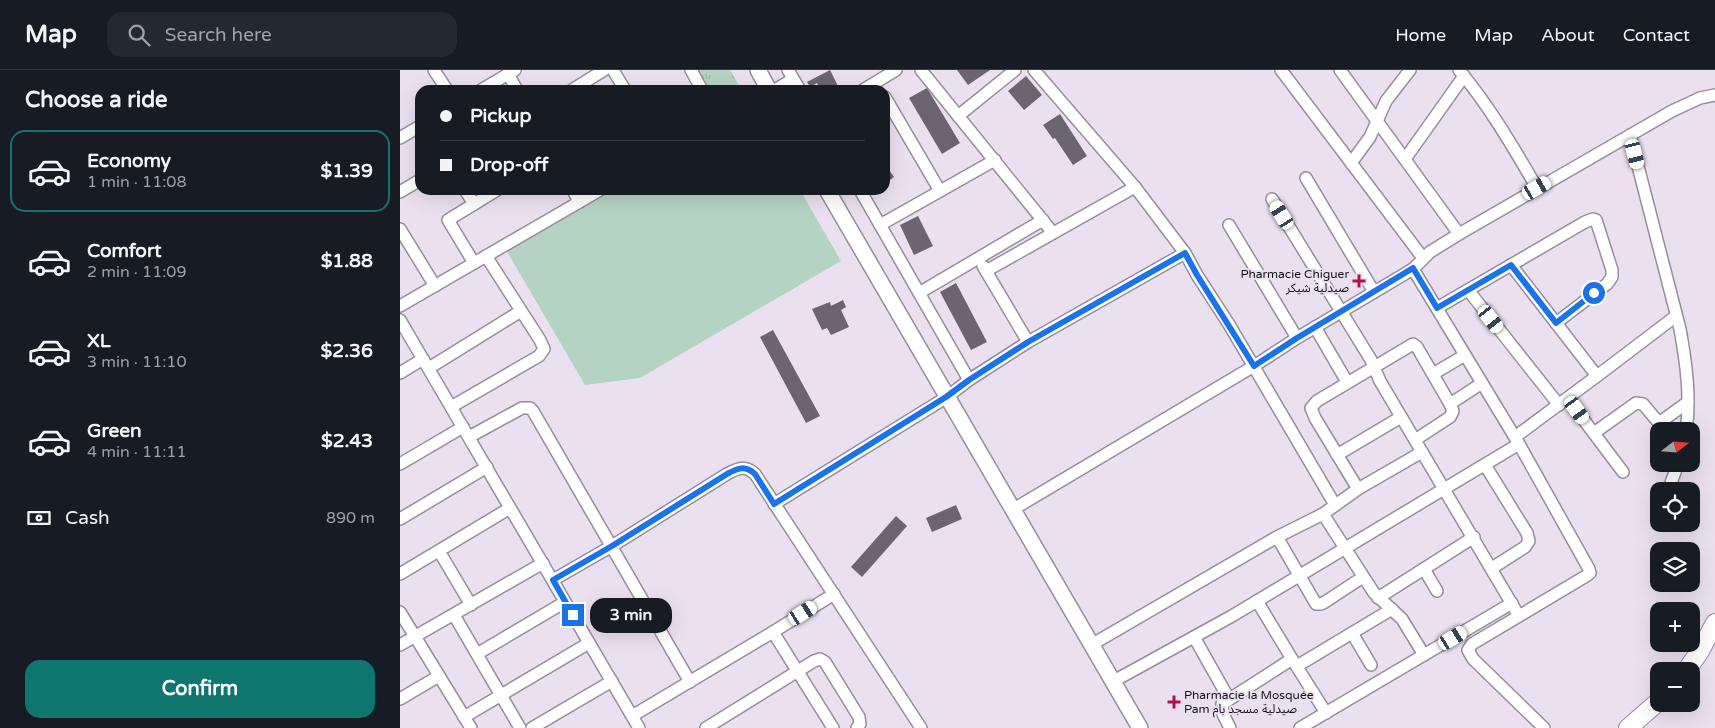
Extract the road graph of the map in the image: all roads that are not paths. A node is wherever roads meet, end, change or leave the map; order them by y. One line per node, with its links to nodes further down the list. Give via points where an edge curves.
1 (434, 70): 16 (street)
2 (604, 70): 19 (street)
3 (613, 70): 20 (street)
4 (691, 70): 21 (street)
5 (758, 70): 22 (main road)
6 (896, 70): 25 (street)
7 (921, 70): 28 (street)
8 (1015, 70): 28 (street)
9 (1034, 70): 38 (street)
10 (1281, 70): 35 (street)
11 (1410, 70): 29 (street, via 1386,100)
12 (1342, 71): 29 (street)
13 (511, 72): 17 (street); 18 (street)
14 (1462, 73): 33 (street); 39 (street, via 1497,119)
15 (791, 74): 23 (street); 24 (street)
16 (444, 85)
17 (489, 85)
18 (515, 85)
19 (580, 85)
20 (622, 85)
21 (699, 85)
22 (766, 85)
23 (780, 85)
24 (797, 85)
25 (880, 85)
26 (1715, 95): 31 (street, via 1700,98)
27 (890, 106): 40 (street)
28 (958, 116): 34 (street)
29 (1377, 119): 33 (street); 35 (street, via 1370,137)
30 (415, 129): 32 (street)
31 (1630, 134): 39 (street); 73 (street)
32 (400, 138)
33 (1405, 159): 56 (street)
34 (995, 160): 40 (street); 51 (street)
35 (1351, 163): 60 (street)
36 (1306, 178): 67 (street)
37 (415, 183): 41 (street)
38 (1135, 187): 55 (street); 57 (street)
39 (1537, 188): 56 (street)
40 (940, 191): 52 (street)
41 (400, 192)
42 (468, 195): 50 (street)
43 (489, 195): 50 (street)
44 (576, 195): 49 (street)
45 (591, 195): 49 (street)
46 (830, 195): 89 (main road)
47 (863, 195): 52 (street)
48 (1272, 199): 72 (street)
49 (579, 202): 58 (street)
50 (474, 204): 61 (street, via 448,220)
51 (1042, 220): 55 (street); 59 (street)
52 (880, 225): 68 (street)
53 (1229, 225): 77 (street)
54 (400, 229): 65 (street)
55 (1053, 233): 64 (street)
56 (1459, 234): 60 (street)
57 (1185, 253): 78 (street); 81 (street)
58 (486, 256): 61 (street); 71 (street)
59 (979, 258): 64 (street); 68 (street)
60 (1422, 258): 63 (street)
61 (474, 263): 65 (street)
62 (1511, 265): 66 (street); 75 (street); 75 (street, via 1589,220 1598,222 1612,277)
63 (1413, 268): 67 (street); 70 (street)
64 (986, 271): 78 (street)
65 (435, 286): 69 (street)
66 (1468, 290): 70 (street); 90 (street)
67 (1374, 292): 72 (street)
68 (919, 293): 86 (street)
69 (400, 306)
70 (1437, 308): 79 (street)
71 (521, 311): 80 (street); 93 (street, via 543,345 542,353)
72 (1342, 312): 76 (street); 82 (street)
73 (1676, 316): 85 (street); 91 (street, via 1684,354)
74 (400, 320): 80 (street)
75 (1556, 323): 85 (street)
76 (1315, 327): 77 (street); 87 (street)
77 (1297, 338): 81 (street)
78 (1028, 342): 86 (street)
79 (1465, 354): 84 (street); 88 (street)
80 (426, 363): 83 (street); 93 (street)
81 (1254, 366): 109 (street); 111 (street)
82 (1375, 366): 84 (street, via 1413,344); 87 (street); 94 (street)
83 (400, 373)
84 (1433, 374): 92 (street)
85 (1597, 376): 90 (street)
86 (969, 380): 89 (street)
87 (1347, 382): 101 (street, via 1317,401 1312,408)
88 (1482, 384): 92 (street); 99 (street)
89 (946, 397): 108 (street); 111 (main road)
90 (1564, 402): 97 (street); 99 (street)
91 (1688, 402): 95 (street); 97 (street, via 1659,423 1643,404 1636,403)
92 (1450, 404): 98 (street, via 1453,414)
93 (451, 407): 96 (street)
94 (1401, 416): 98 (street); 101 (street)
95 (1687, 422)
96 (466, 432): 102 (street); 104 (street); 116 (street, via 522,408 530,408)
97 (1594, 434): 105 (street)
98 (1415, 440): 100 (street)
99 (1517, 440): 103 (street); 136 (street, via 1590,569 1586,576)
100 (1422, 452): 106 (street); 107 (street)
101 (1337, 455): 106 (street)
102 (400, 464)
103 (1485, 464): 107 (street); 120 (street, via 1529,541)
104 (487, 467): 110 (street); 113 (street)
105 (1623, 472)
106 (1358, 490): 109 (street)
107 (1445, 490): 115 (street); 117 (street)
108 (774, 504): 116 (street, via 755,474 740,468); 127 (street)
109 (1336, 505): 112 (street)
110 (510, 508): 118 (street); 119 (street)
111 (1012, 510): 144 (main road)
112 (1323, 514): 114 (street); 117 (street)
113 (400, 519)
114 (1277, 537): 123 (street); 144 (street)
115 (1474, 537): 120 (street); 121 (street)
116 (612, 546): 125 (street); 153 (street)
117 (1344, 548): 123 (street); 124 (street)
118 (439, 551): 122 (street); 132 (street)
119 (543, 563): 125 (street); 132 (street)
120 (1492, 568): 131 (street)
121 (1424, 569): 126 (street); 128 (street)
122 (400, 574)
123 (1299, 575): 124 (street, via 1318,605); 129 (street)
124 (1363, 577): 128 (street)
125 (553, 580): 130 (street)
126 (1437, 591)
127 (834, 594): 138 (street); 168 (street)
128 (1378, 598): 133 (street)
129 (1257, 601): 141 (street); 148 (street)
130 (565, 602): 142 (street); 145 (street)
131 (1512, 603): 136 (street); 146 (street)
132 (471, 605): 135 (street)
133 (1392, 609): 139 (street); 146 (street, via 1402,619)
134 (400, 612): 140 (street)
135 (454, 615): 140 (street); 145 (street)
136 (1520, 616): 172 (street, via 1472,644 1468,650 1473,659)
137 (1715, 623): 147 (main road)
138 (773, 632): 150 (street); 153 (street)
139 (1352, 633): 148 (street); 149 (street)
140 (415, 636): 143 (street); 151 (street)
141 (1194, 637): 154 (street); 157 (street)
142 (589, 642): 152 (street); 155 (street)
143 (400, 644)
144 (1091, 644): 154 (main road)
145 (476, 654): 155 (street)
146 (1424, 656): 159 (street)
147 (1692, 662)
148 (1294, 663): 157 (street); 159 (street)
149 (1371, 665)
150 (797, 671): 165 (street); 166 (street); 167 (street, via 817,659 825,662 859,717)
151 (439, 676): 156 (street); 160 (street)
152 (612, 681): 161 (street); 164 (street)
153 (690, 682): 161 (street)
154 (1112, 682): 169 (main road)
155 (501, 696): 160 (street); 163 (street)
156 (400, 699)
157 (1229, 699): 170 (street, via 1222,704)
158 (1650, 709): 173 (main road)
159 (1326, 713): 171 (street)
160 (464, 717): 162 (street)
161 (636, 724)
162 (471, 728)
163 (520, 728)
164 (532, 728)
165 (706, 728)
166 (833, 728)
167 (857, 728)
168 (921, 728)
169 (1140, 728)
170 (1230, 728)
171 (1300, 728)
172 (1544, 728)
173 (1628, 728)

